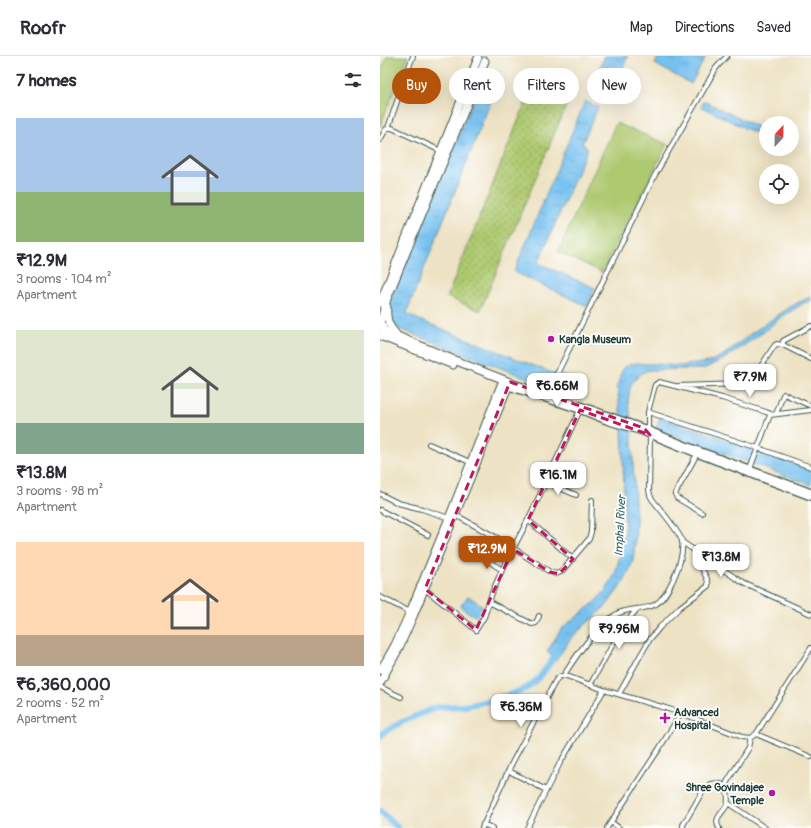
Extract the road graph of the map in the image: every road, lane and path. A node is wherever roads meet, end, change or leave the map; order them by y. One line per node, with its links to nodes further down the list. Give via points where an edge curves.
1 (413, 56): 4 (street)
2 (727, 56): 16 (street, via 716,68 656,175)
3 (483, 58): 6 (highway); 7 (highway)
4 (388, 128): 5 (street); 6 (street)
5 (380, 140)
6 (441, 152): 8 (highway)
7 (388, 299): 10 (highway); 11 (highway, via 387,321)
8 (380, 303)
9 (811, 326): 12 (street, via 783,341)
10 (381, 331): 11 (highway); 14 (highway)
11 (398, 336): 14 (highway)
12 (783, 345): 13 (street); 15 (street, via 775,345 755,375 742,384)
13 (811, 359)
14 (506, 383): 16 (street); 18 (street); 28 (highway)
15 (674, 386): 20 (street, via 657,383); 21 (street)
16 (547, 394): 23 (street)
17 (811, 406): 22 (street, via 784,394)
18 (580, 410): 23 (street); 31 (street)
19 (811, 410): 22 (street)
20 (648, 412): 24 (street); 26 (street)
21 (770, 414): 22 (street); 26 (street)
22 (776, 414)
23 (608, 418): 24 (street)
24 (646, 431): 27 (street); 29 (street); 42 (street, via 650,495 679,534)
25 (429, 444): 28 (street)
26 (758, 448): 29 (street); 30 (street)
27 (697, 454): 35 (street); 38 (street, via 675,494 677,498)
28 (473, 464): 39 (highway)
29 (751, 467): 32 (street)
30 (811, 467)
31 (546, 482): 34 (street); 40 (street)
32 (811, 492)
33 (380, 494): 39 (street, via 398,503)
34 (576, 494)
35 (811, 497)
36 (592, 500): 45 (street, via 590,536)
37 (380, 510): 41 (street)
38 (702, 513)
39 (452, 517): 43 (street, via 471,523); 48 (highway); 52 (highway)
40 (528, 520): 43 (street); 45 (street)
41 (428, 535)
42 (682, 542): 46 (street); 51 (street, via 678,567 663,597 657,604)
43 (513, 549): 45 (street, via 554,574 559,574); 47 (street)
44 (481, 556): 47 (street)
45 (572, 559)
46 (708, 559): 53 (street, via 743,583); 62 (street, via 702,567 709,582 708,586 680,607 650,639)
47 (502, 570): 50 (street)
48 (425, 589): 50 (street, via 476,630); 52 (highway)
49 (380, 597): 52 (street)
50 (489, 602): 54 (street, via 532,624 535,624)
51 (637, 609): 57 (street, via 621,612 610,619 590,638); 59 (street, via 617,637)
52 (412, 613): 56 (highway); 58 (highway, via 399,648)
53 (811, 614)
54 (539, 616)
55 (811, 648): 65 (street)
56 (380, 670)
57 (564, 675): 59 (street); 68 (street, via 556,680)
58 (380, 683)
59 (590, 685): 61 (street)
60 (380, 687): 63 (street)
61 (604, 690): 62 (street); 70 (street)
62 (619, 694): 64 (street)
63 (401, 697)
64 (682, 713): 66 (street); 72 (street)
65 (756, 734): 66 (street); 67 (street)
66 (750, 738): 69 (street, via 744,756)
67 (811, 757)
68 (509, 771): 70 (street); 73 (street)
69 (726, 786): 71 (street); 78 (street, via 717,783 706,786)
70 (546, 790): 75 (street)
71 (728, 803): 79 (street, via 717,820); 80 (street)
72 (611, 822): 76 (street); 77 (street)
73 (483, 826): 74 (street)
74 (492, 828)
75 (527, 828)
76 (607, 828)
77 (619, 828)
78 (683, 828)
79 (719, 828)
80 (765, 828)

